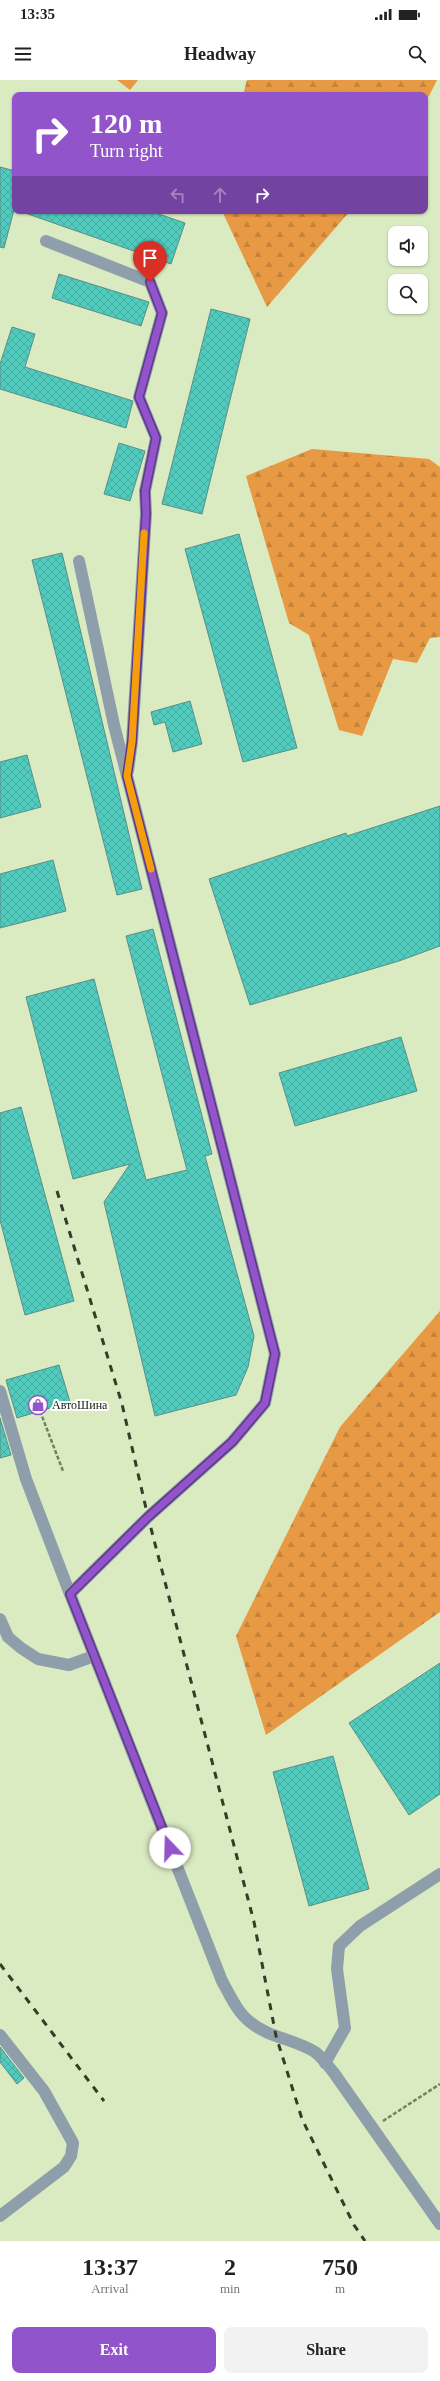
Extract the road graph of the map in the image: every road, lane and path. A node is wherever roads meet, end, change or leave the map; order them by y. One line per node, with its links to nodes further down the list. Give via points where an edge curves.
1 (46, 240): 3 (lane, via 150,282 162,313 139,397 156,438 145,491 146,514 132,742)
2 (79, 561): 3 (lane)
3 (127, 776): 7 (lane, via 275,1354 265,1403 232,1442 148,1517)
4 (0, 1391): 7 (lane, via 26,1479)
5 (40, 1411): 6 (path)
6 (63, 1471)
7 (70, 1594): 9 (lane)
8 (0, 1619): 9 (lane, via 8,1637 38,1659 69,1665)
9 (94, 1656): 12 (lane, via 222,1981 236,2007 249,2022 263,2031 297,2043 316,2053)
10 (440, 1874): 12 (lane, via 360,1926 339,1946 337,1969 346,2028)
11 (0, 2035): 15 (lane, via 44,2091 74,2143 71,2156 64,2167)
12 (325, 2063): 14 (lane)
13 (440, 2084): 14 (path)
14 (373, 2128): 16 (lane)
15 (0, 2216)
16 (440, 2224)

